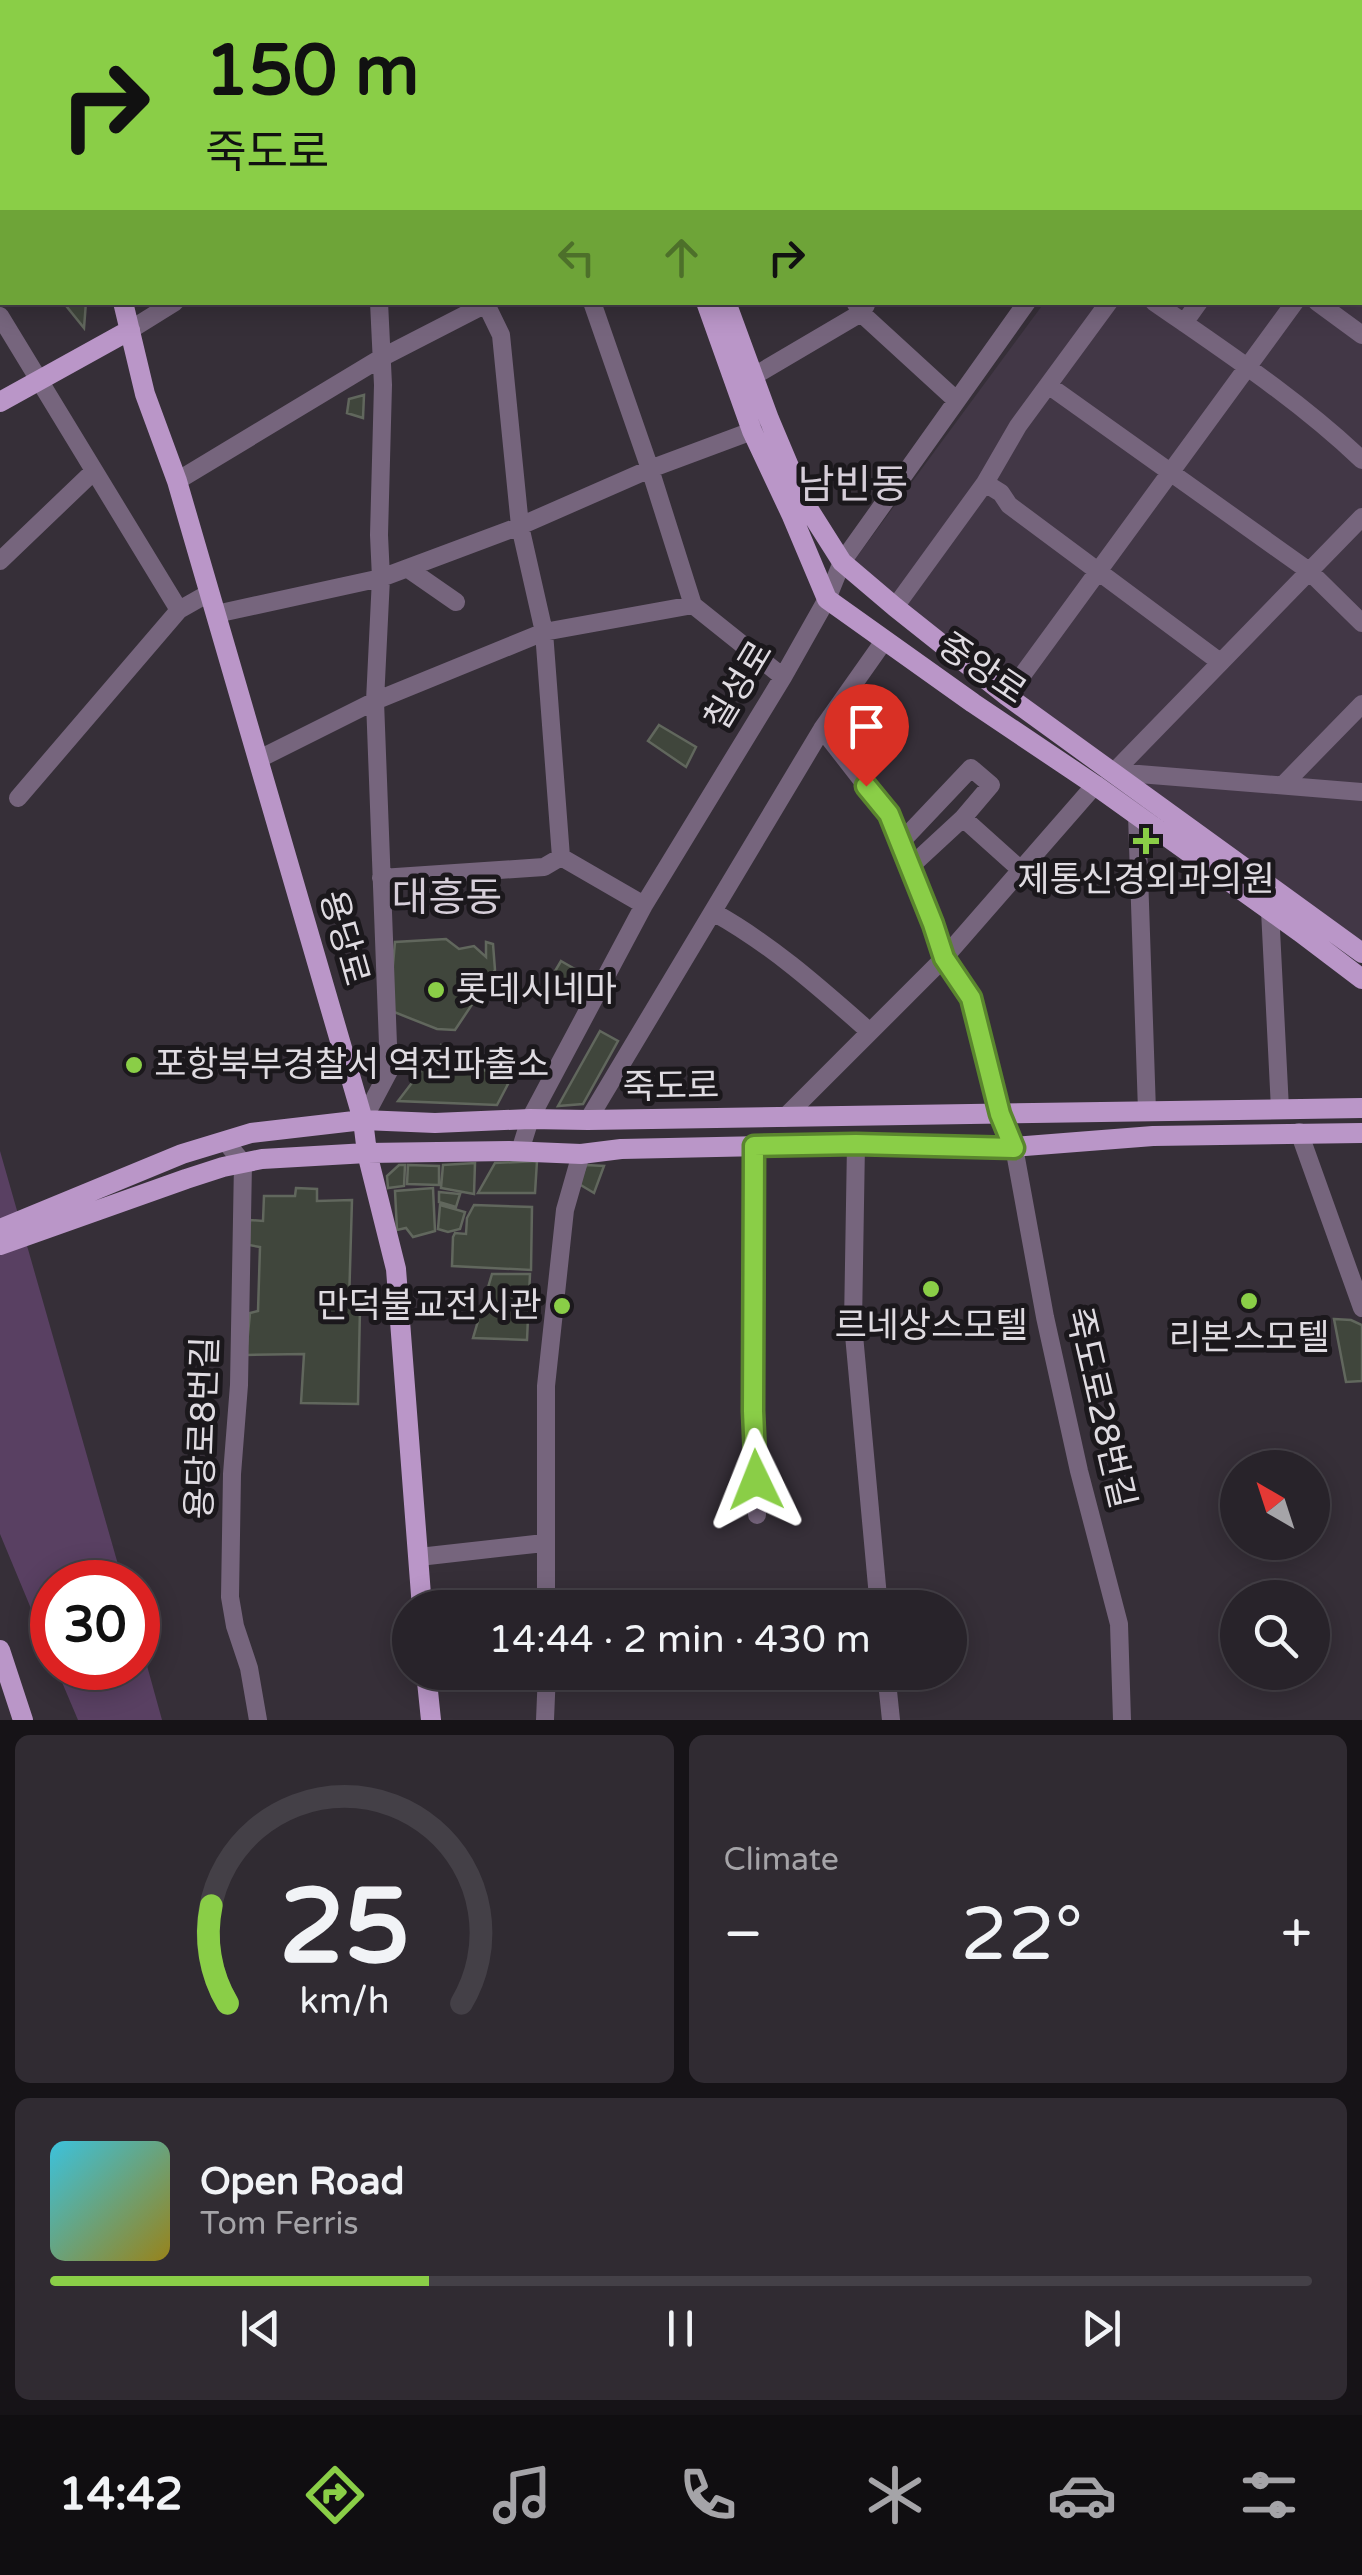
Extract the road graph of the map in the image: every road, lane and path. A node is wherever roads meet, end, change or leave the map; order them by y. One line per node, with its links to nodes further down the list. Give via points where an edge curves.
1 (125, 305): 18 (main road, 용당로)
2 (171, 305): 18 (street)
3 (379, 305): 20 (street)
4 (483, 305): 20 (street)
5 (488, 305): 35 (street, via 501,334)
6 (593, 305): 29 (street)
7 (707, 305): 27 (main road)
8 (727, 305): 22 (main road, 중앙로)
9 (1025, 305): 25 (street, 칠성로)
10 (1107, 305): 24 (street)
11 (1158, 305): 17 (street)
12 (1197, 305): 17 (street)
13 (1292, 305): 21 (street)
14 (1321, 305): 19 (street)
15 (861, 306): 22 (street); 25 (street)
16 (0, 316): 23 (street)
17 (1184, 323): 21 (street)
18 (130, 330): 23 (main road); 32 (main road, 용당로)
19 (1362, 335)
20 (381, 358): 32 (street); 41 (street)
21 (1248, 367): 28 (street); 31 (street)
22 (754, 376): 37 (main road, 중앙로, via 804,502)
23 (38, 382): 26 (main road); 30 (street)
24 (1048, 385): 31 (street); 33 (street)
25 (956, 400): 37 (street, 칠성로)
26 (0, 402)
27 (752, 431): 29 (street); 43 (main road)
28 (1362, 460)
29 (650, 469): 35 (street); 45 (street)
30 (94, 472): 36 (street); 47 (street)
31 (1170, 472): 39 (street); 40 (street)
32 (177, 481): 42 (main road, 용당로)
33 (986, 482): 39 (street); 46 (street)
34 (1362, 516): 40 (street)
35 (520, 526): 38 (street); 50 (street)
36 (0, 561)
37 (842, 562): 43 (street, 칠성로); 46 (main road, 중앙로)
38 (408, 568): 41 (street); 44 (street)
39 (1098, 571): 52 (street); 54 (street)
40 (1309, 572): 49 (street); 52 (street)
41 (381, 578): 48 (street); 55 (street)
42 (209, 593): 47 (street); 48 (main road, 용당로)
43 (827, 599): 51 (main road, 중앙로); 53 (street, 칠성로)
44 (456, 602)
45 (693, 605): 50 (street); 53 (street)
46 (895, 608): 54 (main road, 중앙로)
47 (179, 610): 63 (street)
48 (216, 614): 58 (main road, 용당로)
49 (1362, 623)
50 (544, 632): 55 (street); 67 (street)
51 (884, 640): 57 (street); 60 (main road, 중앙로)
52 (1220, 662): 59 (street)
53 (783, 677): 71 (street, 칠성로)
54 (1007, 696): 59 (main road, 중앙로)
55 (375, 701): 58 (street); 70 (street)
56 (1362, 704): 61 (street)
57 (822, 728): 66 (street, 죽도로28번길, via 889,814); 73 (street)
58 (259, 759): 84 (main road, 용당로)
59 (1114, 772): 61 (street); 74 (main road, 중앙로)
60 (1095, 785): 64 (main road, 중앙로); 69 (street)
61 (1283, 785): 62 (street)
62 (1362, 792)
63 (18, 798)
64 (1138, 816): 72 (main road, 중앙로); 80 (street)
65 (963, 818): 66 (street, via 991,784 971,768); 68 (street); 69 (street)
66 (900, 843): 68 (street, 죽도로28번길)
67 (561, 858): 70 (street, via 544,867); 71 (street)
68 (910, 867): 75 (street, 죽도로28번길)
69 (1021, 870): 75 (street)
70 (380, 878): 84 (street, via 389,1071)
71 (644, 905): 82 (street, 칠성로)
72 (1270, 910): 76 (main road, 중앙로); 79 (street)
73 (712, 912): 77 (street, via 746,930); 85 (street)
74 (1362, 954)
75 (944, 958): 77 (street); 81 (street, 죽도로28번길, via 971,998)
76 (1362, 979)
77 (870, 1032): 83 (street)
78 (1362, 1108): 79 (main road, 죽도로)
79 (1280, 1109): 80 (main road, 죽도로)
80 (1147, 1111): 81 (main road, 죽도로)
81 (1000, 1114): 83 (main road, 죽도로); 91 (street, 죽도로28번길)
82 (530, 1118): 84 (main road, 죽도로); 85 (main road, 죽도로); 92 (street, 칠성로)
83 (784, 1118): 85 (main road, 죽도로)
84 (363, 1120): 88 (main road, 죽도로); 93 (main road, 용당로)
85 (588, 1120)
86 (1299, 1132): 87 (main road, 죽도로); 91 (main road, 죽도로); 98 (street)
87 (1362, 1133)
88 (225, 1141): 95 (street); 96 (main road, 죽도로)
89 (856, 1144): 90 (main road, 죽도로); 91 (main road, 죽도로); 104 (street, via 853,1324)
90 (754, 1146): 94 (main road, 죽도로); 99 (street)
91 (1014, 1148): 114 (street, 죽도로28번길, via 1044,1317 1119,1624)
92 (520, 1151): 93 (main road, 죽도로); 94 (main road, 죽도로)
93 (367, 1153): 95 (main road, 죽도로); 101 (main road, 용당로, via 396,1269)
94 (581, 1154): 100 (street, via 565,1210 546,1386)
95 (242, 1163): 97 (main road, 죽도로); 110 (street, 용당로8번길, via 230,1597)
96 (0, 1229)
97 (0, 1245)
98 (1362, 1308)
99 (758, 1516)
100 (544, 1542): 101 (street); 103 (street)
101 (419, 1557): 102 (main road, 용당로)
102 (421, 1590)
103 (545, 1590)
104 (878, 1590)
105 (0, 1650): 109 (main road)
106 (428, 1690): 111 (main road)
107 (546, 1690): 112 (street)
108 (888, 1690): 113 (street)
109 (22, 1720)
110 (258, 1720)
111 (431, 1720)
112 (545, 1720)
113 (891, 1720)
114 (1122, 1720)

